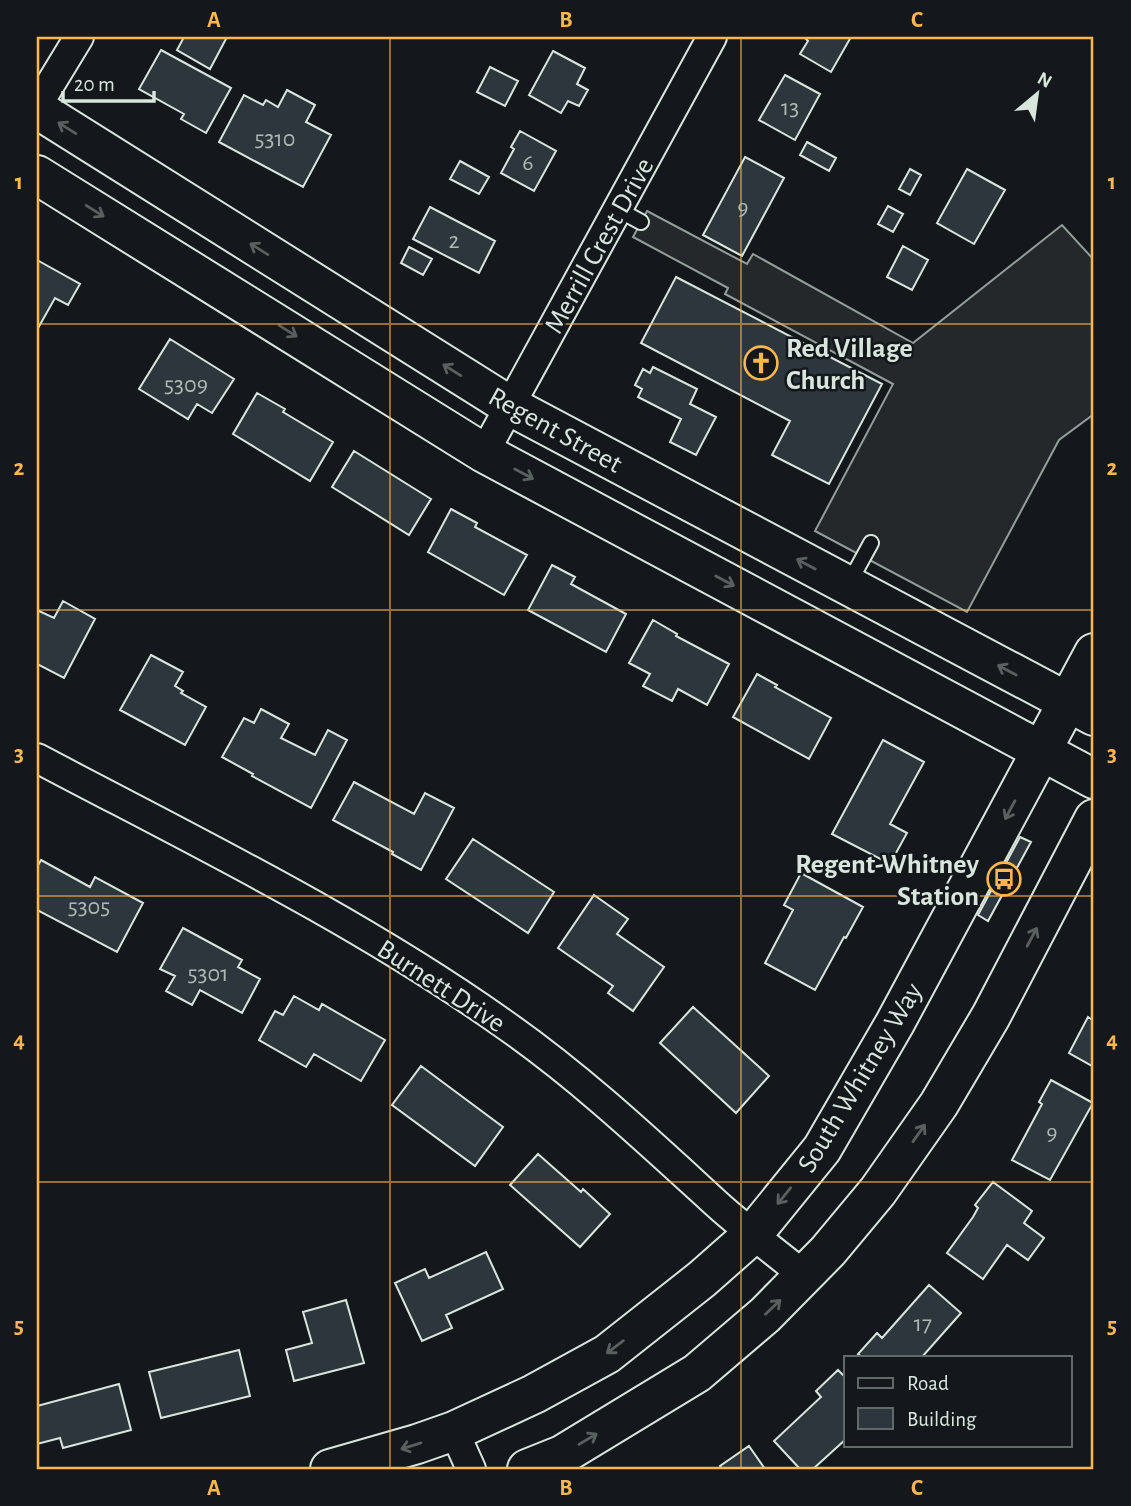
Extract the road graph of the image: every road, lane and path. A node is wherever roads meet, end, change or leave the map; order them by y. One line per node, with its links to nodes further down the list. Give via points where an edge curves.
1 (79, 37): 3 (street)
2 (712, 37): 5 (street, Merrill Crest Drive, via 629,216)
3 (37, 107): 5 (street, Regent Street, one-way to 3)
4 (37, 175): 6 (street, Regent Street, one-way to 6)
5 (510, 406): 6 (street, Merrill Crest Drive); 8 (street, Regent Street, one-way to 5)
6 (484, 453): 11 (street, Regent Street, one-way to 11)
7 (871, 543): 8 (lane)
8 (847, 585): 10 (street, Regent Street, one-way to 8)
9 (1094, 653): 10 (street, South Whitney Way)
10 (1081, 709): 11 (street, South Whitney Way)
11 (1043, 750): 13 (street, Regent Street); 15 (street, South Whitney Way, one-way to 15, via 822,1149)
12 (37, 758): 15 (street, Burnett Drive, via 285,888 452,989 577,1080)
13 (1094, 779)
14 (1094, 819): 16 (street, one-way to 14, via 878,1191 940,1104)
15 (752, 1234): 16 (street, Burnett Drive); 17 (street, South Whitney Way, one-way to 17, via 607,1354)
16 (805, 1276): 20 (street, one-way to 16, via 562,1455 698,1373)
17 (454, 1431): 18 (street, South Whitney Way, one-way to 18); 19 (street)
18 (330, 1469)
19 (471, 1469)
20 (527, 1469)

